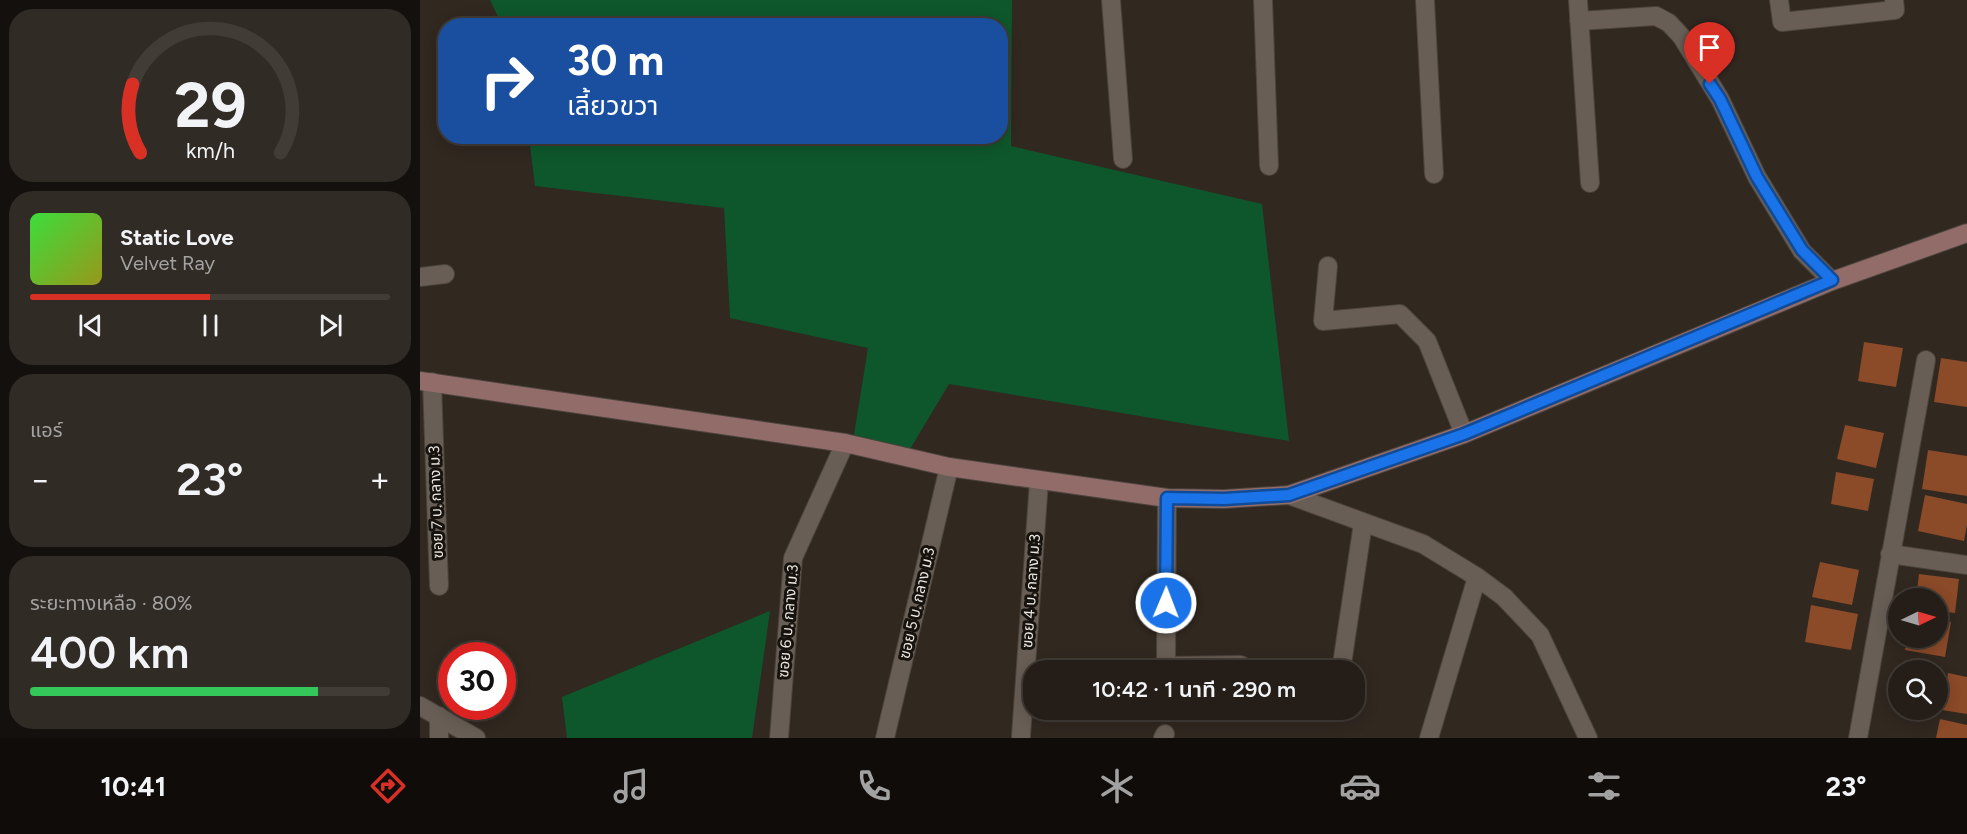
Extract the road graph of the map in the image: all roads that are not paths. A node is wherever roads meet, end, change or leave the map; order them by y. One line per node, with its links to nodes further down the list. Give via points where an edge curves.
1 (1111, 0): 8 (street)
2 (1263, 0): 9 (street)
3 (1425, 0): 10 (street)
4 (1578, 0): 7 (street)
5 (1779, 0): 6 (street, via 1782,22 1895,10)
6 (1894, 0)
7 (1579, 21): 11 (street); 16 (street, via 1656,16 1670,23 1720,99 1757,177 1802,250)
8 (1123, 159)
9 (1269, 166)
10 (1434, 174)
11 (1590, 183)
12 (1967, 234): 16 (street)
13 (1328, 266): 19 (street, via 1323,321 1400,314 1427,341)
14 (445, 274): 15 (street)
15 (420, 277)
16 (1832, 280): 19 (street)
17 (1926, 360): 26 (street)
18 (426, 382): 20 (street); 29 (street, ฃอย 7 บ. กลาง ม.3)
19 (1464, 434): 23 (street)
20 (845, 443): 21 (street); 39 (street, ฃอย 6 บ. กลาง ม.3, via 793,558)
21 (949, 467): 22 (street); 40 (street, ฃอย 5 บ. กลาง ม.3)
22 (1039, 481): 24 (street); 36 (street, ฃอย 4 บ. กลาง ม.3)
23 (1289, 495): 24 (street); 25 (street)
24 (1167, 498): 30 (street)
25 (1363, 523): 28 (street, via 1424,544); 31 (street)
26 (1890, 554): 27 (street); 43 (street)
27 (1967, 565)
28 (1477, 577): 41 (street); 42 (street, via 1504,597 1540,635)
29 (439, 586)
30 (1166, 660)
31 (1343, 660)
32 (420, 706): 33 (street)
33 (438, 715)
34 (439, 720): 37 (street)
35 (446, 720): 38 (street)
36 (1021, 736)
37 (439, 738)
38 (476, 738)
39 (779, 738)
40 (885, 738)
41 (1429, 738)
42 (1588, 738)
43 (1858, 738)

